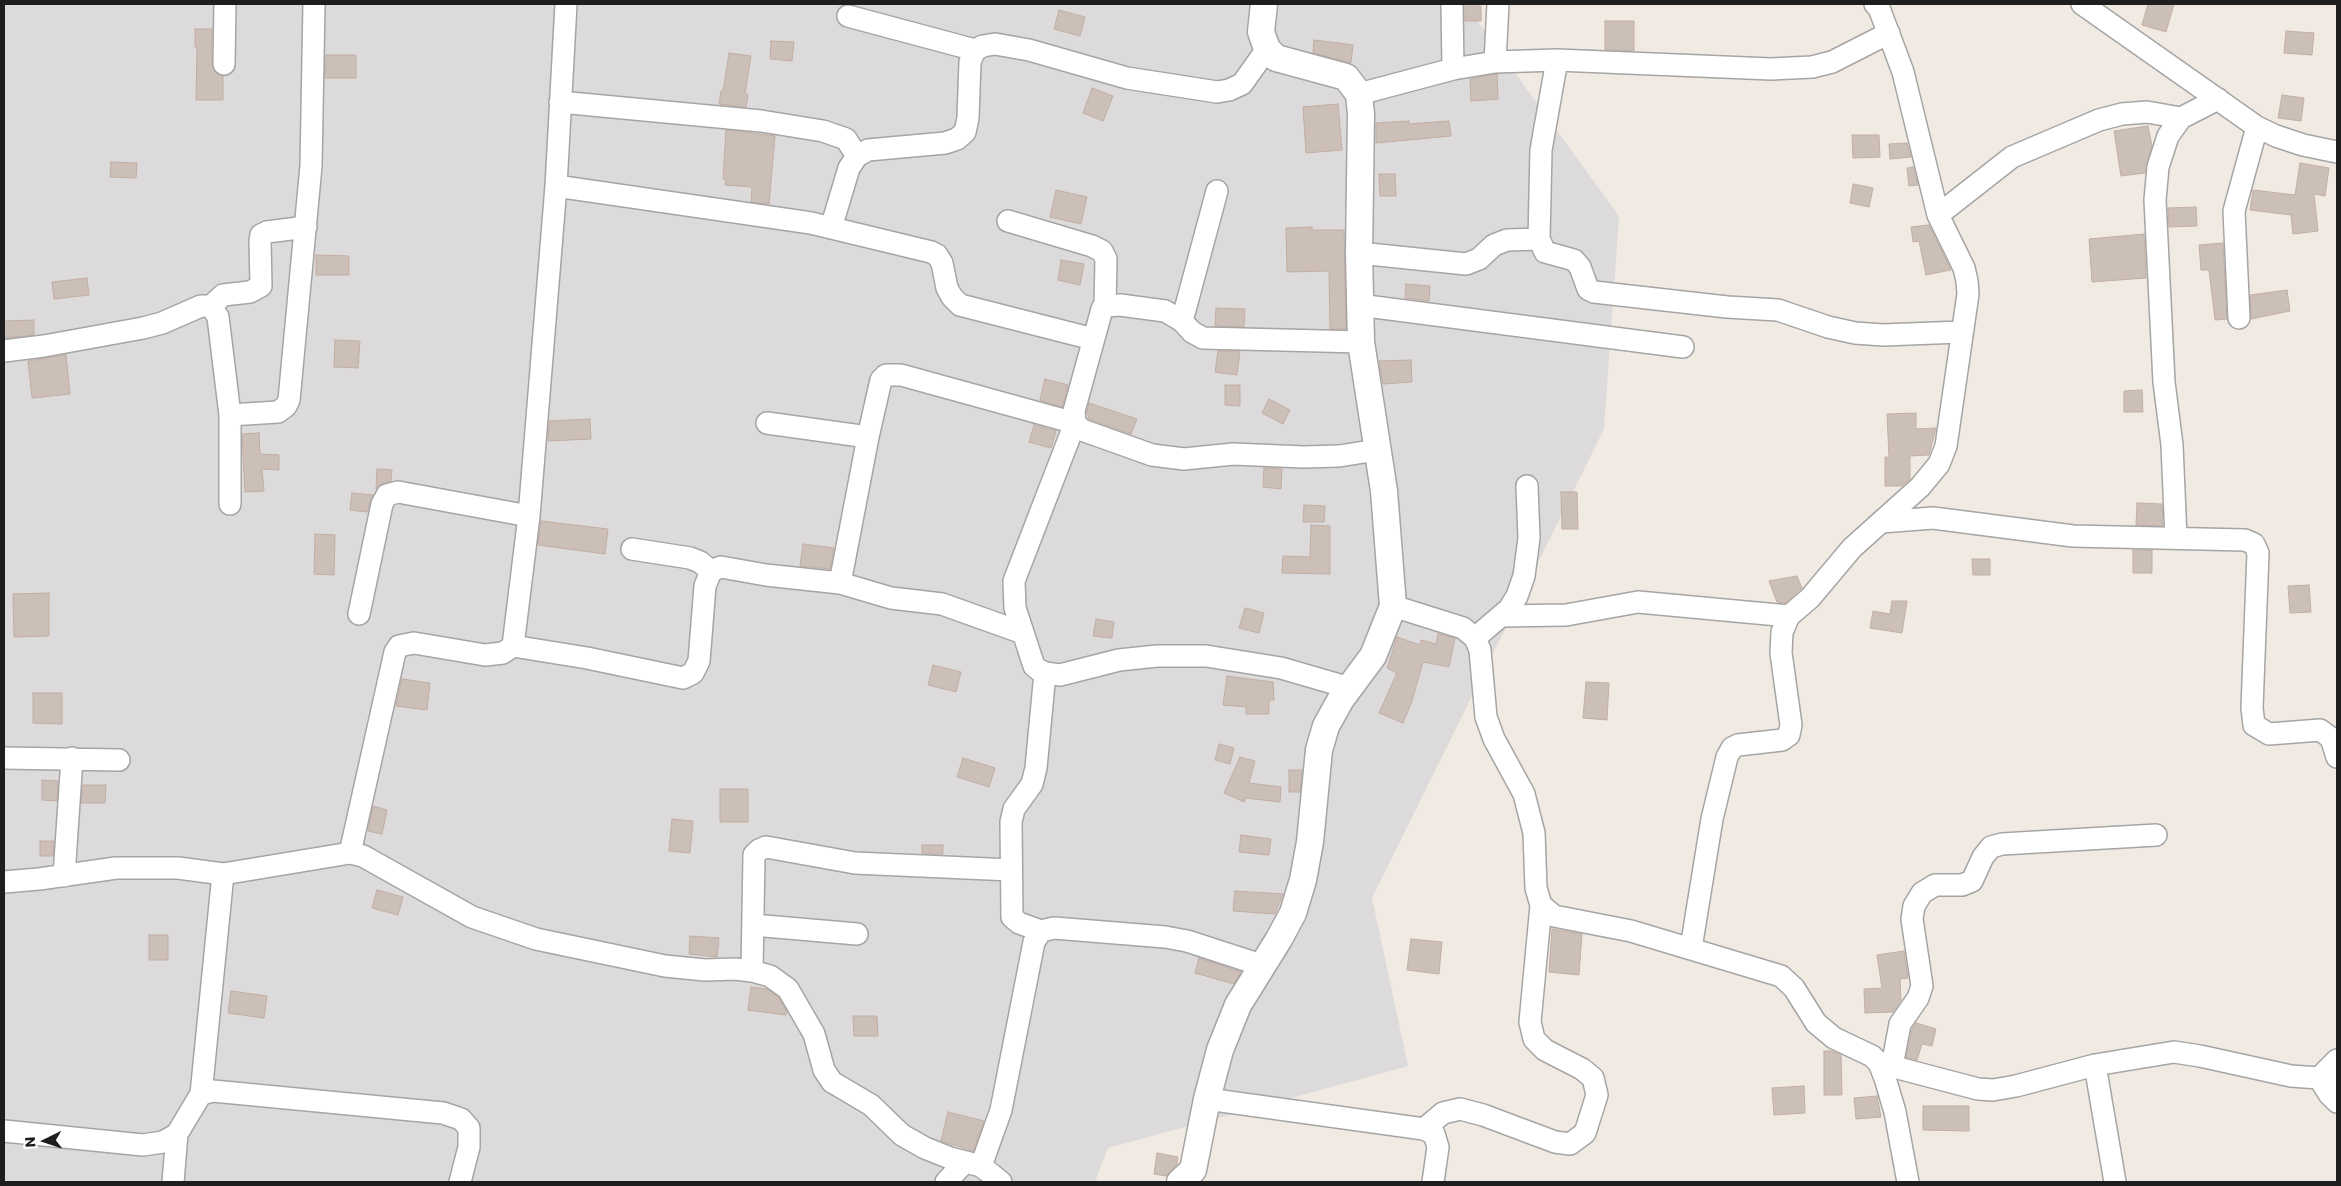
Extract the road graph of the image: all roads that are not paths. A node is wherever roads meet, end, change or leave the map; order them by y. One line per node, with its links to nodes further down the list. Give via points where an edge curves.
1 (225, 4): 15 (street)
2 (314, 4): 28 (street, via 311,166)
3 (566, 4): 19 (street)
4 (1264, 4): 11 (street, via 1261,32)
5 (1452, 4): 16 (street)
6 (1498, 4): 14 (street)
7 (1875, 4): 10 (street)
8 (2082, 4): 18 (street)
9 (848, 16): 12 (street)
10 (1889, 33): 13 (street, via 1832,62 1812,67 1770,69); 26 (street, via 1903,72)
11 (1267, 49): 12 (street, via 1242,84 1217,92 1127,78 1029,50 995,44); 17 (street, via 1276,58 1346,76)
12 (975, 50): 23 (street, via 970,62 965,132 945,143 868,150)
13 (1557, 60): 14 (street); 30 (street, via 1541,150)
14 (1495, 62): 16 (street)
15 (224, 64)
16 (1453, 69): 17 (street)
17 (1359, 94): 31 (street)
18 (2218, 99): 20 (street); 21 (street)
19 (560, 102): 23 (street, via 761,121 824,131 846,139); 24 (street)
20 (2181, 118): 26 (street, via 2148,112 2099,120 2012,157); 51 (street, via 2168,136 2158,167 2155,200)
21 (2257, 127): 22 (street, via 2303,145); 35 (street, via 2234,211)
22 (2337, 152)
23 (857, 156): 29 (street, via 849,168)
24 (556, 186): 29 (street); 49 (street)
25 (1217, 191): 36 (street)
26 (1938, 215): 37 (street, via 1967,281 1968,294)
27 (1008, 221): 34 (street, via 1102,251 1106,259)
28 (306, 227): 33 (street, via 261,235 260,286 250,292 223,295); 42 (street, via 289,400 278,412)
29 (831, 228): 38 (street, via 937,255 947,288 960,305)
30 (1538, 239): 31 (street, via 1507,240 1466,264); 37 (street, via 1545,252 1574,260 1588,289 1594,292 1778,310 1855,333)
31 (1359, 253): 32 (street)
32 (1359, 305): 39 (street); 40 (street)
33 (212, 306): 41 (street, via 201,306 143,328); 42 (street, via 218,317)
34 (1105, 306): 36 (street, via 1165,311); 38 (street)
35 (2239, 318)
36 (1182, 320): 39 (street, via 1192,332 1203,338)
37 (1961, 332): 50 (street, via 1946,446 1939,464 1920,487)
38 (1093, 339): 44 (street, via 1074,411)
39 (1361, 342): 46 (street)
40 (1682, 347)
41 (4, 351)
42 (230, 415): 48 (street)
43 (767, 423): 45 (street)
44 (1075, 423): 45 (street, via 892,374 881,380); 46 (street, via 1082,430 1152,455 1184,459 1233,454 1339,456); 59 (street, via 1016,571 1013,591)
45 (868, 437): 54 (street)
46 (1377, 450): 55 (street, via 1384,490)
47 (1528, 486): 57 (street, via 1529,538 1524,576 1509,610)
48 (230, 504)
49 (528, 516): 56 (street, via 398,492 387,495 382,504); 61 (street)
50 (1881, 522): 51 (street, via 1932,518 2073,536); 58 (street, via 1852,548 1810,598)
51 (2176, 538): 64 (street, via 2245,540 2254,544 2258,553 2254,725 2268,734 2320,730 2331,738)
52 (632, 549): 53 (street, via 690,558)
53 (711, 571): 54 (street, via 721,567); 61 (street, via 705,586 699,661 693,673 683,678)
54 (840, 583): 59 (street, via 891,598 956,608)
55 (1393, 606): 60 (street, via 1464,628); 63 (street, via 1373,656)
56 (359, 614)
57 (1501, 616): 58 (street, via 1566,615 1638,602); 60 (street)
58 (1789, 616): 78 (street, via 1782,632 1781,652 1791,725 1789,735 1782,740 1738,745 1727,757 1712,820)
59 (1023, 632): 62 (street, via 1034,666)
60 (1475, 638): 74 (street, via 1480,650 1486,717 1494,739 1524,794 1534,833 1536,888)
61 (513, 646): 69 (street, via 503,654 485,655 414,643 399,646 394,652)
62 (1045, 673): 63 (street, via 1060,675 1119,660 1156,656 1206,656 1281,668); 70 (street, via 1036,768 1032,784 1014,809 1011,822)
63 (1350, 688): 79 (street, via 1326,726 1319,750 1310,842 1293,913)
64 (2337, 757)
65 (4, 758): 66 (street)
66 (72, 758): 67 (street); 72 (street)
67 (119, 760)
68 (2156, 835): 82 (street, via 2002,844 1991,847 1983,856 1972,880 1962,885 1936,885 1922,893 1914,906 1912,919 1922,986 1918,998 1900,1024)
69 (350, 853): 71 (street); 80 (street, via 363,856 472,917 536,939 665,966)
70 (1011, 870): 75 (street, via 855,863 766,848 754,855); 76 (street, via 1012,917)
71 (223, 874): 72 (street, via 153,867 96,870); 85 (street)
72 (64, 876): 73 (street)
73 (4, 882)
74 (1541, 905): 78 (street, via 1554,916 1631,931); 88 (street, via 1530,1022 1534,1039 1545,1050 1593,1078 1597,1095 1585,1133 1570,1144 1555,1142 1460,1109 1444,1113)
75 (753, 925): 77 (street); 80 (street)
76 (1040, 931): 79 (street, via 1054,928 1165,937 1187,941); 91 (street, via 1034,942 1001,1110)
77 (857, 934)
78 (1691, 948): 82 (street, via 1781,976 1794,988 1816,1023 1834,1038)
79 (1261, 966): 86 (street, via 1238,1005 1220,1050)
80 (752, 971): 91 (street, via 770,976 788,989 814,1034 824,1070 832,1082 871,1105 902,1135 925,1148)
81 (2337, 1060): 84 (street)
82 (1885, 1064): 83 (street, via 1978,1089 1993,1090); 98 (street)
83 (2095, 1066): 84 (street, via 2174,1052 2291,1076); 99 (street)
84 (2328, 1077): 87 (street, via 2329,1094)
85 (201, 1094): 90 (street); 93 (street, via 213,1091 443,1114 461,1119 469,1128 469,1147)
86 (1207, 1099): 88 (street); 96 (street, via 1193,1170)
87 (2337, 1102)
88 (1424, 1129): 97 (street, via 1434,1134 1438,1147)
89 (4, 1131): 90 (street, via 143,1145 163,1142)
90 (177, 1134): 92 (street)
91 (973, 1164): 94 (street); 95 (street)
92 (173, 1182)
93 (460, 1182)
94 (946, 1182)
95 (1002, 1182)
96 (1180, 1182)
97 (1433, 1182)
98 (1908, 1182)
99 (2114, 1182)

